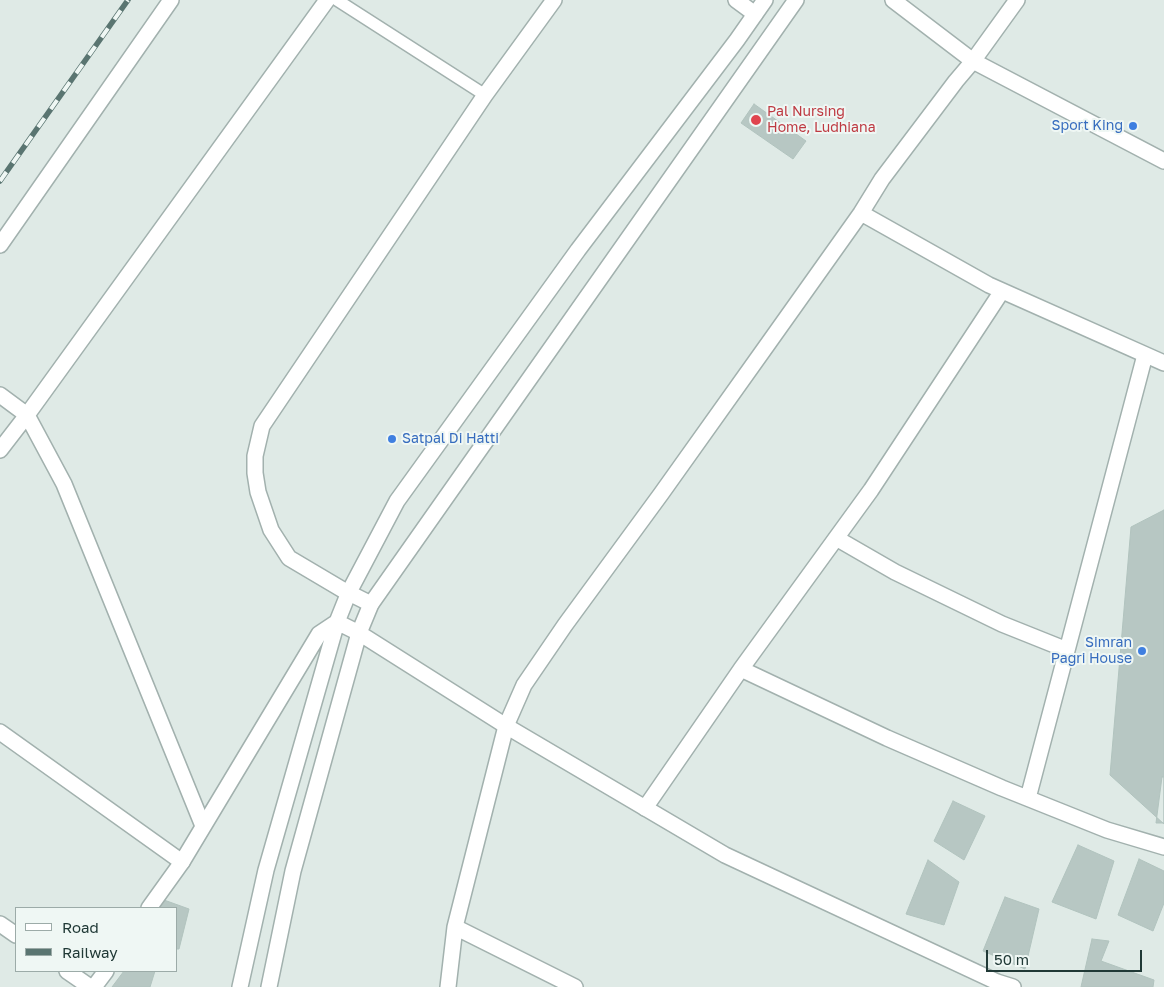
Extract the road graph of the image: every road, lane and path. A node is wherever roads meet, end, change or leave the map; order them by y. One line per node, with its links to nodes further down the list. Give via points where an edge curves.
1 (171, 0): 15 (street)
2 (327, 0): 20 (street)
3 (337, 0): 12 (lane)
4 (554, 0): 12 (street)
5 (736, 0): 10 (street)
6 (765, 0): 10 (street)
7 (796, 0): 24 (street)
8 (893, 0): 11 (street)
9 (1017, 0): 11 (street)
10 (755, 14): 23 (street, via 578,250 397,501)
11 (973, 61): 13 (street); 14 (street, via 882,179)
12 (485, 94): 23 (street, via 262,426 254,456 255,473 271,530 289,558)
13 (1164, 161)
14 (861, 213): 16 (street); 29 (street, via 565,625 524,685)
15 (0, 246)
16 (1002, 291): 17 (street); 22 (street)
17 (1145, 355): 18 (street); 27 (street)
18 (1164, 363)
19 (0, 395): 20 (street)
20 (27, 415): 21 (street); 33 (street, via 64,484)
21 (0, 450)
22 (836, 538): 27 (street, via 895,572); 28 (street)
23 (349, 592): 24 (street); 25 (street)
24 (371, 604): 26 (street)
25 (337, 622): 26 (street); 33 (street, via 320,634); 44 (street, via 266,870)
26 (360, 633): 29 (street); 45 (street, via 293,871)
27 (1067, 650): 31 (street)
28 (741, 669): 31 (street, via 887,738); 32 (street)
29 (506, 726): 32 (street); 38 (street)
30 (0, 732): 35 (street)
31 (1028, 798): 34 (street, via 1107,830)
32 (645, 808): 48 (street, via 725,855)
33 (203, 826): 35 (street)
34 (1164, 847)
35 (182, 862): 36 (street)
36 (150, 907)
37 (0, 924): 39 (street)
38 (455, 927): 46 (street); 47 (street)
39 (15, 934)
40 (68, 972): 42 (street)
41 (105, 972): 43 (street)
42 (90, 987)
43 (94, 987)
44 (240, 987)
45 (269, 987)
46 (448, 987)
47 (575, 987)
48 (1013, 987)

